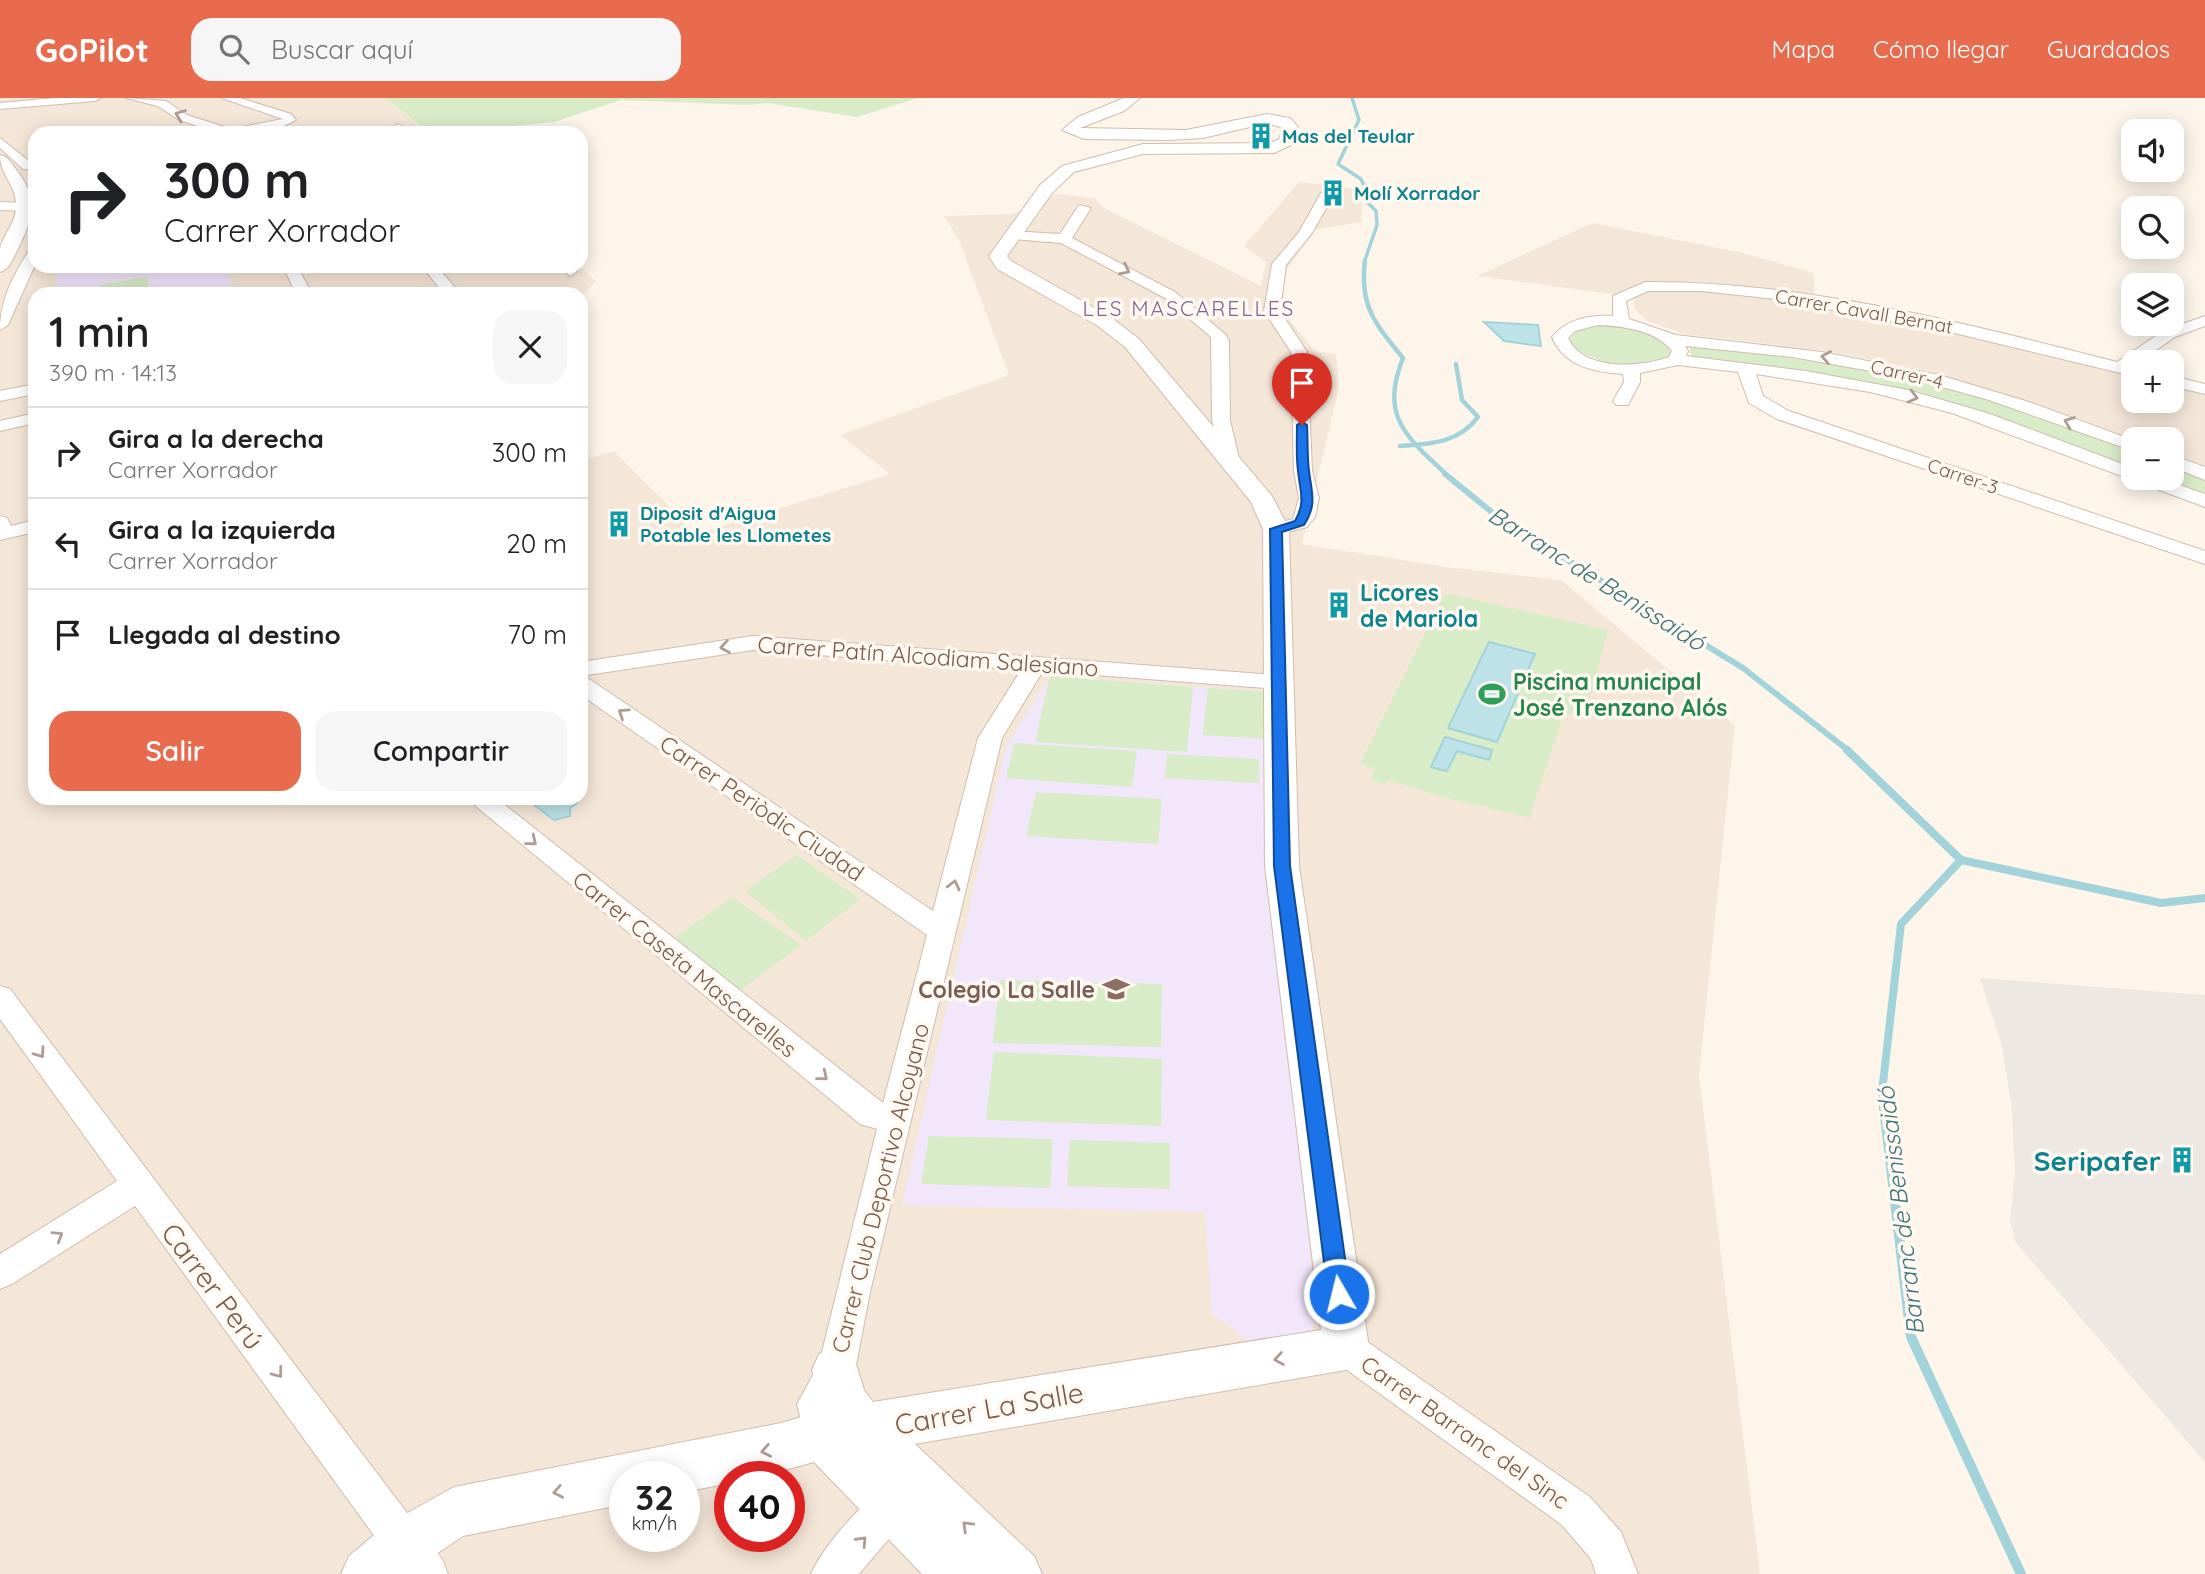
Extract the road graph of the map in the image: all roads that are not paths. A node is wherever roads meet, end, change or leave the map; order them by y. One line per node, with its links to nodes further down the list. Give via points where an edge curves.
1 (95, 98): 5 (street)
2 (132, 98): 7 (street, one-way to 2, via 172,114 162,103)
3 (228, 98): 6 (street, via 290,118)
4 (1133, 98): 16 (street, Carrer Barranc del Sinc, via 1070,130 1084,134 1195,133 1267,119 1291,127 1286,142 1269,149 1155,148 1108,156 1064,171)
5 (0, 106)
6 (283, 124): 8 (street)
7 (215, 126)
8 (270, 126)
9 (0, 142): 10 (street)
10 (28, 166)
11 (3, 168): 13 (street)
12 (1326, 196): 50 (street, via 1279,264 1272,306 1273,316 1299,352 1303,471 1309,498 1300,523)
13 (26, 202): 14 (street); 19 (street)
14 (4, 206)
15 (1084, 208): 17 (street)
16 (1012, 235): 17 (street); 42 (street, Carrer Barranc del Sinc, via 998,254 1001,262 1119,332)
17 (1064, 239): 42 (street, one-way to 42, via 1170,295 1220,338 1221,420)
18 (28, 262): 22 (street)
19 (0, 266)
20 (435, 273): 21 (street)
21 (446, 287)
22 (7, 292): 25 (street, via 14,298)
23 (2205, 321): 26 (street)
24 (1622, 322): 28 (street, via 1650,328); 32 (street, Carrer Cavall Bernat, via 1618,299 1629,289 1691,287 1898,314); 33 (street, via 1573,326 1560,337 1561,344 1586,361)
25 (0, 325)
26 (2185, 327): 27 (street); 29 (street)
27 (2205, 332)
28 (1672, 340): 30 (street, via 1680,351); 41 (street, Carrer-4, one-way to 28, via 2019,404 1911,373 1789,351)
29 (2145, 350)
30 (1676, 360): 31 (street, Carrer-4); 33 (street, via 1658,368)
31 (1745, 367): 44 (street, Carrer-4, one-way to 44, via 1859,384 1933,401); 51 (street, Carrer-3, via 1751,393 1770,409)
32 (2121, 368)
33 (1631, 370): 38 (street, via 1632,383)
34 (2184, 384): 35 (street)
35 (2205, 389)
36 (28, 390): 37 (street)
37 (0, 396)
38 (1622, 401)
39 (28, 420): 40 (street)
40 (0, 426)
41 (2121, 442)
42 (1230, 459): 50 (street, Carrer Barranc del Sinc, via 1263,502)
43 (2184, 466): 45 (street)
44 (2121, 469)
45 (2205, 474)
46 (2175, 490): 47 (street)
47 (2205, 501)
48 (28, 526): 49 (street)
49 (1, 528)
50 (1276, 529): 54 (street, Carrer Barranc del Sinc)
51 (2205, 558)
52 (1037, 663): 53 (street, Carrer Patín Alcodiam Salesiano, one-way to 53, via 753,643); 54 (street, Carrer Patín Alcodiam Salesiano); 57 (street, Carrer Club Deportivo Alcoyano, one-way to 52, via 990,738)
53 (588, 668)
54 (1277, 682): 62 (street, Carrer Barranc del Sinc, via 1282,866)
55 (588, 689): 57 (street, Carrer Periòdic Ciudad, one-way to 55)
56 (488, 805): 59 (street, Carrer Caseta Mascarelles, one-way to 59, via 871,1115)
57 (942, 931): 59 (street, Carrer Club Deportivo Alcoyano)
58 (0, 998): 60 (street, Carrer Perú, one-way to 60)
59 (896, 1118): 63 (street, Carrer Club Deportivo Alcoyano)
60 (138, 1186): 61 (street, one-way to 60); 68 (street, Carrer Perú, one-way to 68)
61 (0, 1273)
62 (1346, 1348): 64 (street, Carrer La Salle, one-way to 64); 72 (street, Carrer Barranc del Sinc, via 1576,1511 1607,1546)
63 (836, 1370): 64 (street)
64 (843, 1432): 65 (street, Carrer La Salle, one-way to 65); 67 (street); 71 (street, one-way to 64)
65 (700, 1464)
66 (609, 1482): 68 (street, one-way to 68, via 454,1512)
67 (890, 1507): 69 (street, one-way to 67); 70 (street)
68 (400, 1564)
69 (832, 1574)
70 (958, 1574)
71 (1016, 1574)
72 (1617, 1574)

